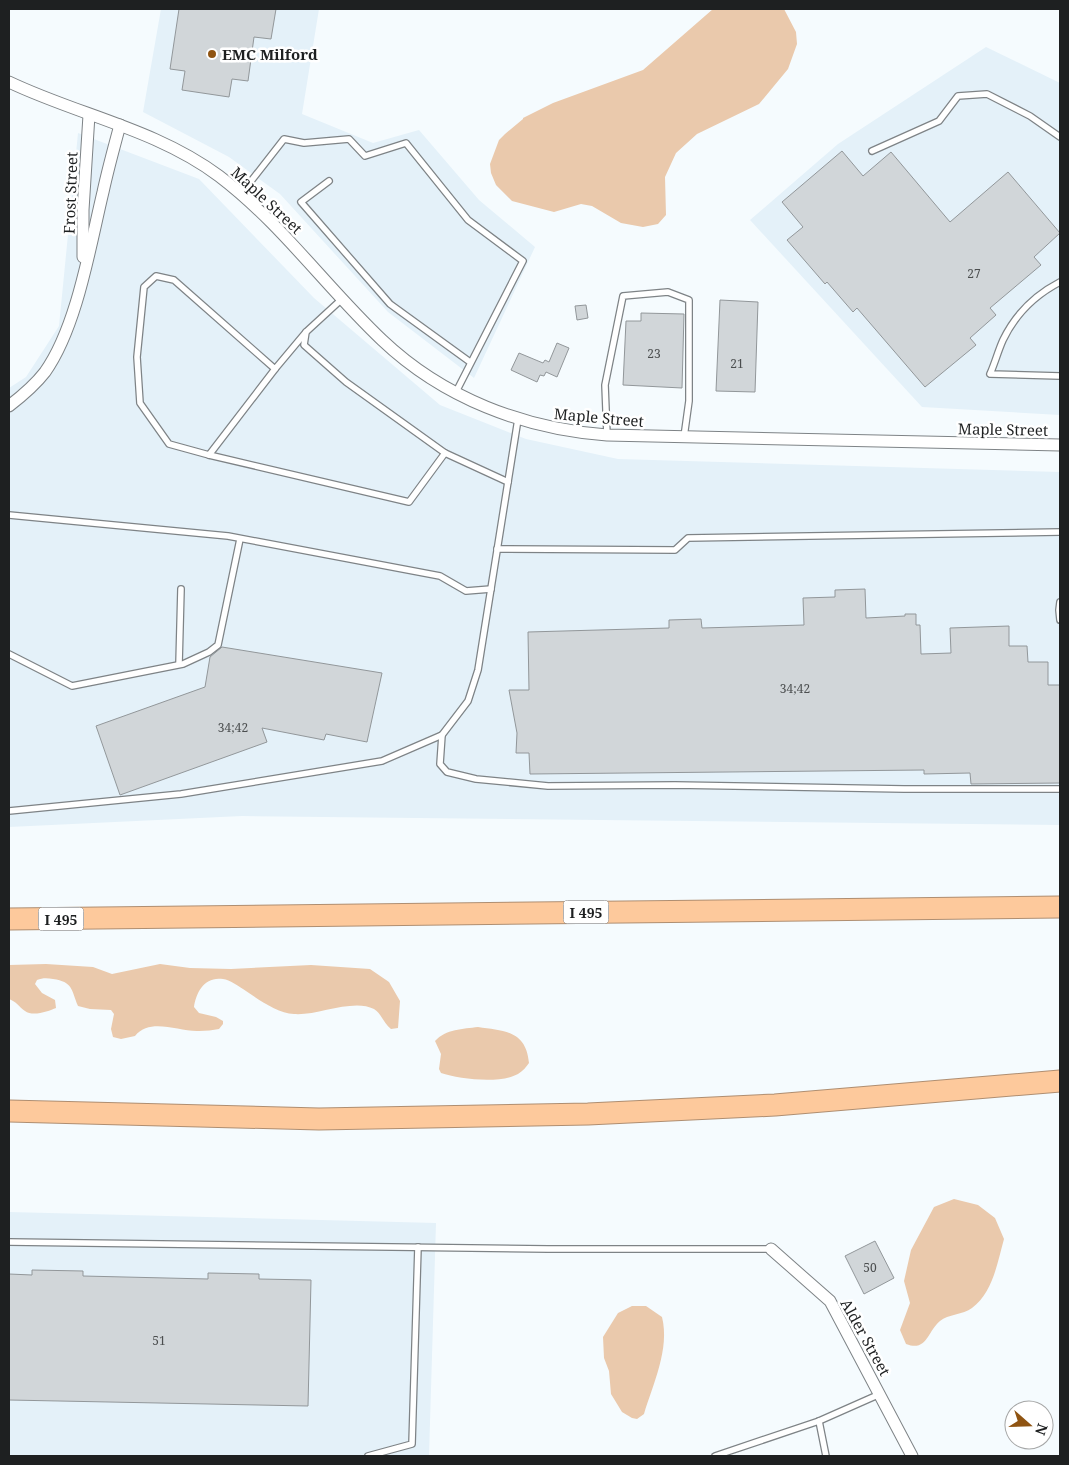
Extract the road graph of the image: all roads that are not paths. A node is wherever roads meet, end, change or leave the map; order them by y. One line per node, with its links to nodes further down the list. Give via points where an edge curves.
1 (9, 82): 2 (street, Maple Street)
2 (89, 115): 3 (street, Maple Street); 8 (street, Frost Street)
3 (120, 125): 7 (street, Maple Street, via 187,155); 8 (street, Frost Street)
4 (1060, 138): 5 (lane, via 1030,116 987,94 958,96 938,121)
5 (872, 151)
6 (329, 180): 12 (lane, via 301,202 390,304)
7 (241, 194): 10 (street, Maple Street); 12 (lane, via 284,139 304,143 349,139 365,156 406,143 468,220 523,261)
8 (83, 274): 16 (street, Frost Street, via 53,358 44,373)
9 (1060, 282): 14 (lane, via 1039,294 1013,323 1003,339 990,374)
10 (343, 298): 11 (lane); 15 (street, Maple Street, via 383,341)
11 (306, 332): 13 (lane); 21 (lane, via 304,345 339,376)
12 (470, 362): 15 (lane)
13 (275, 368): 22 (lane); 22 (lane, via 174,280 156,276 144,287 138,357 140,403 169,444)
14 (1060, 376)
15 (456, 392): 17 (street, Maple Street)
16 (9, 406)
17 (518, 419): 18 (street, Maple Street, via 563,430); 23 (lane)
18 (608, 435): 19 (street, Maple Street); 19 (lane, via 605,385 623,296 668,292 689,300 689,401)
19 (684, 437): 20 (street, Maple Street)
20 (1060, 445)
21 (445, 452): 22 (lane, via 409,502); 23 (lane)
22 (209, 455)
23 (508, 482): 27 (lane)
24 (9, 515): 26 (lane)
25 (1060, 532): 27 (lane, via 688,538 675,550)
26 (240, 539): 28 (lane, via 440,576 466,591); 33 (lane, via 218,645)
27 (497, 549): 28 (lane)
28 (491, 589): 34 (lane, via 478,670 468,701)
29 (181, 590): 33 (lane)
30 (1060, 602): 31 (lane)
31 (1060, 620)
32 (9, 654): 33 (lane, via 72,686)
33 (179, 664)
34 (442, 735): 35 (lane, via 440,764 447,772 476,780 539,785); 36 (lane, via 382,761 181,794)
35 (1060, 789)
36 (9, 811)
37 (1060, 907): 38 (highway, I 495)
38 (9, 919)
39 (1060, 1081): 40 (highway, via 795,1104 598,1114 319,1119)
40 (9, 1111)
41 (9, 1242): 42 (lane)
42 (418, 1247): 43 (lane); 46 (lane, via 412,1444)
43 (771, 1249): 44 (street, Alder Street, via 830,1301)
44 (880, 1394): 45 (lane); 49 (street, Alder Street)
45 (819, 1421): 47 (lane); 48 (lane)
46 (368, 1456)
47 (715, 1456)
48 (826, 1456)
49 (912, 1456)

